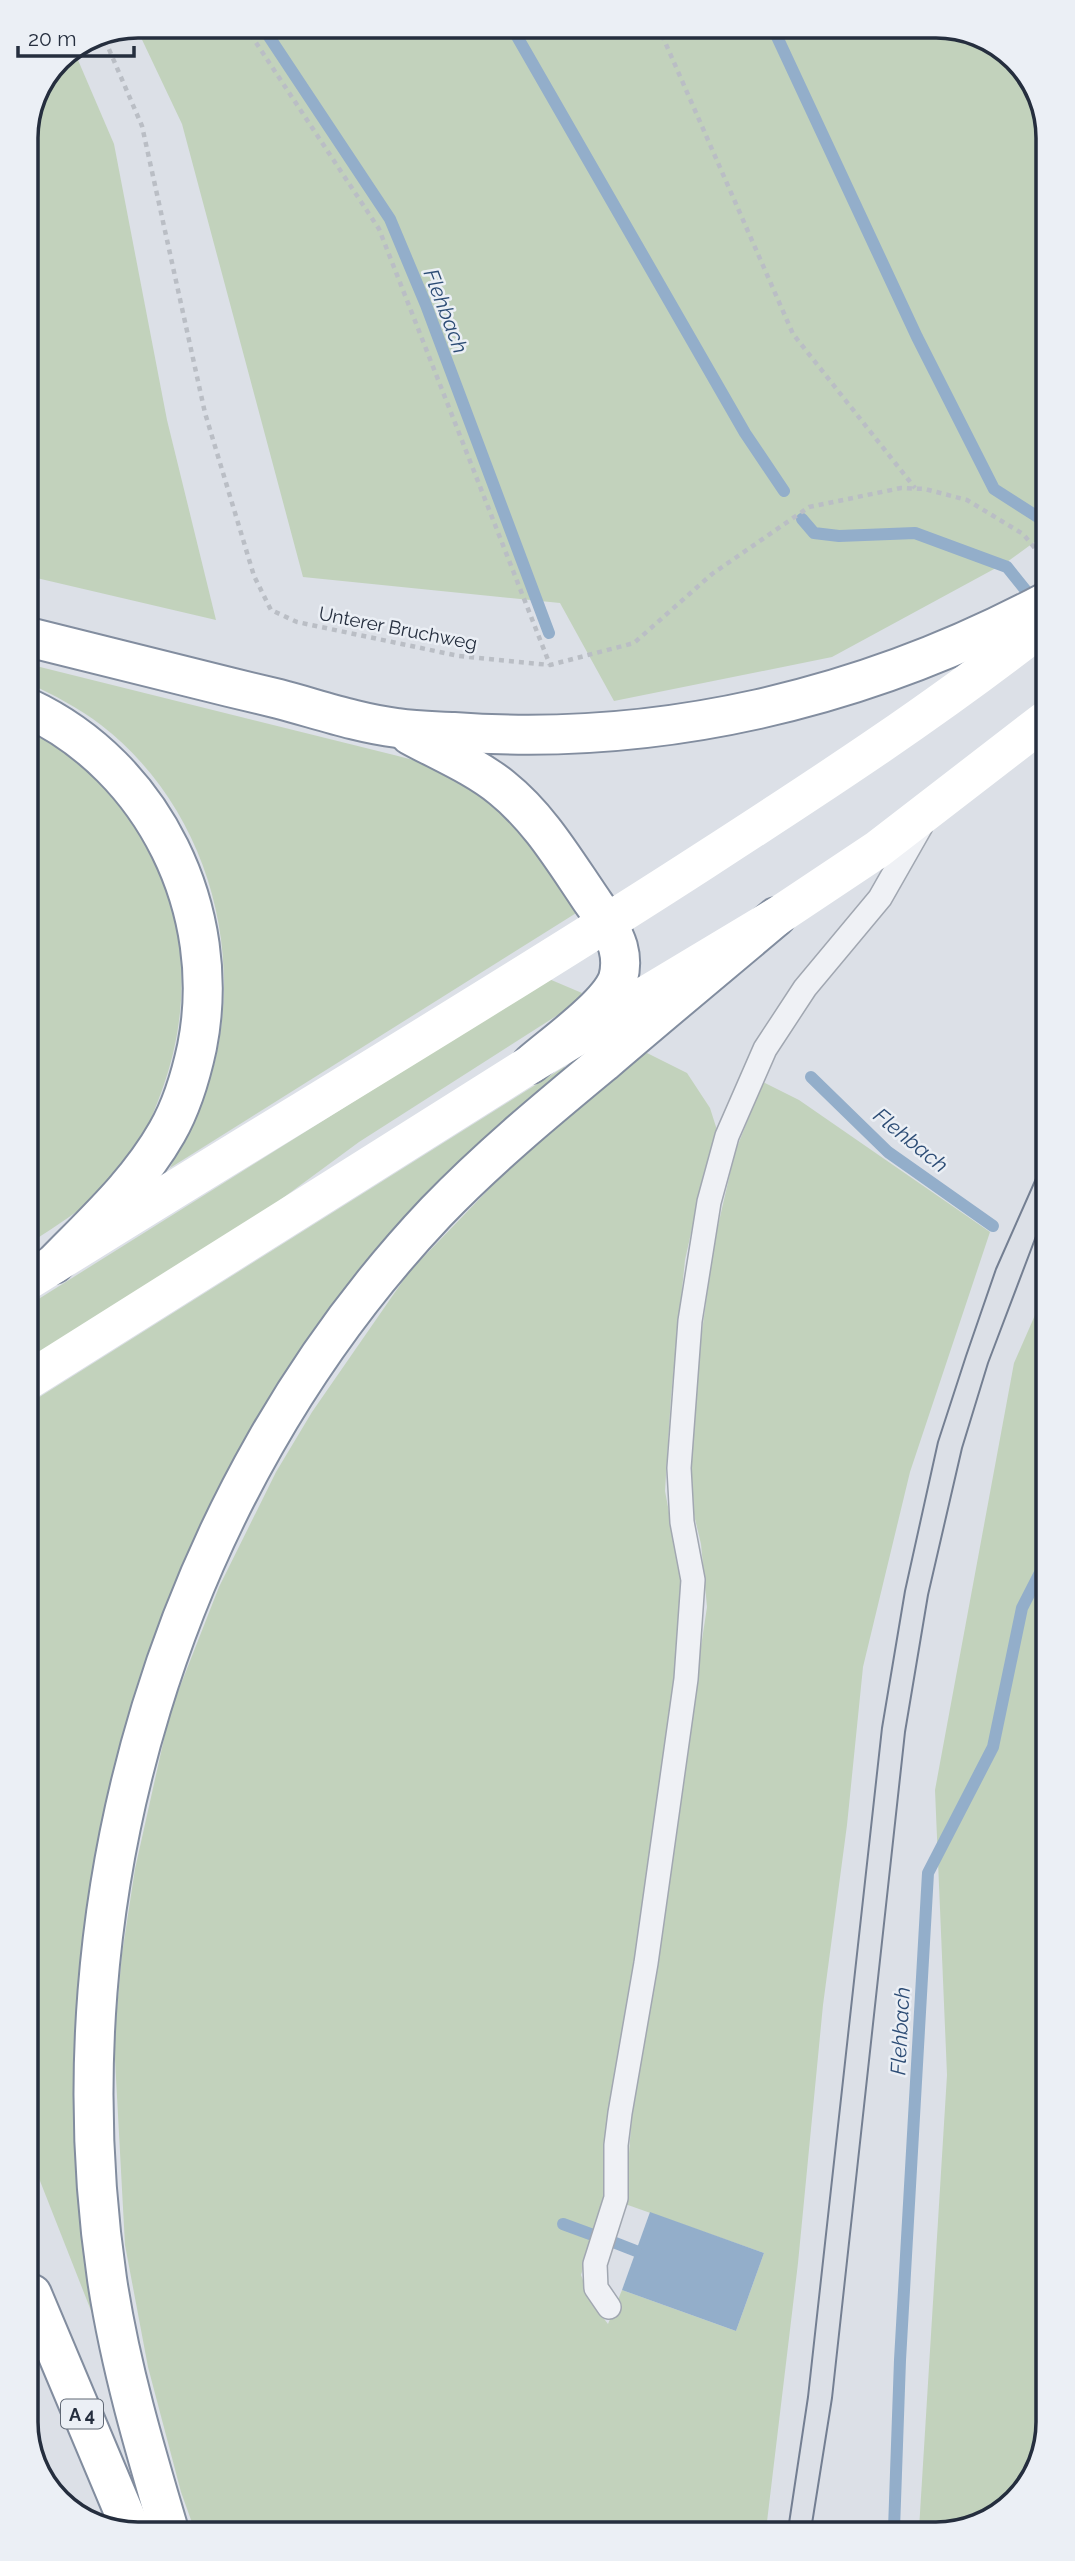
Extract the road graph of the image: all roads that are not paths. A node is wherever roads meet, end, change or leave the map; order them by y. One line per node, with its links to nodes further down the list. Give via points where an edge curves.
1 (1036, 607): 5 (main road, via 916,663 815,697 712,720 607,733 541,735)
2 (1036, 631): 9 (main road, via 823,784)
3 (39, 640): 5 (main road)
4 (39, 713): 11 (main road, via 97,752 138,795 169,845 191,900 202,958 203,1017 191,1075 169,1129 137,1179)
5 (395, 728): 9 (main road, via 473,768 503,789 552,840)
6 (1035, 728): 7 (main road)
7 (929, 811): 8 (main road); 13 (lane, via 880,898 805,988 765,1049 727,1136 709,1202 690,1321 681,1445 680,1497 693,1580 687,1668 620,2113 616,2198 595,2264 596,2288)
8 (776, 917): 10 (main road); 16 (main road, via 501,1147 434,1215 372,1288 315,1365 264,1447 219,1531 181,1619 150,1710 120,1829 97,1992 93,2087 107,2279 125,2373)
9 (607, 924): 10 (main road, via 618,947 621,967 617,982 608,998); 11 (main road)
10 (531, 1064): 12 (main road)
11 (42, 1272)
12 (38, 1374)
13 (609, 2307)
14 (38, 2308): 15 (main road, A 4)
15 (127, 2521)
16 (167, 2522)

